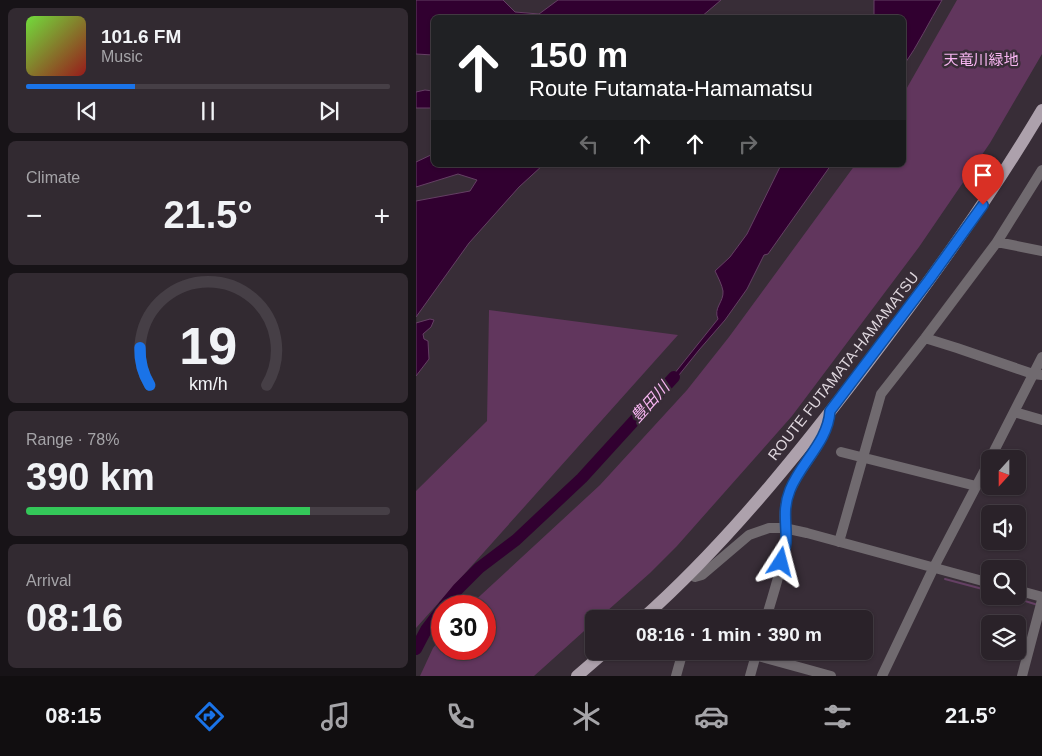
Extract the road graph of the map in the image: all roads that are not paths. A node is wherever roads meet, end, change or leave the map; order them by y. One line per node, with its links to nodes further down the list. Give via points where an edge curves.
1 (1042, 110): 8 (main road, ROUTE FUTAMATA-HAMAMATSU, via 972,220)
2 (1042, 170): 3 (street)
3 (996, 242): 4 (street); 5 (street)
4 (1042, 252)
5 (925, 338): 7 (street); 13 (street, via 881,394)
6 (1042, 357): 7 (street)
7 (1037, 375): 9 (street)
8 (830, 411): 16 (street, via 828,428 791,488 784,512); 19 (main road, ROUTE FUTAMATA-HAMAMATSU, via 775,480)
9 (1014, 412): 10 (street); 11 (street)
10 (1042, 420)
11 (995, 450)
12 (841, 452): 13 (street)
13 (863, 457): 15 (street); 17 (street)
14 (981, 476): 15 (street)
15 (976, 486): 18 (street)
16 (784, 528): 17 (street); 19 (street, via 768,528 749,535 702,575 695,577); 24 (street, via 786,544)
17 (839, 542): 18 (street)
18 (934, 567): 20 (street); 33 (street)
19 (690, 573): 23 (main road, ROUTE FUTAMATA-HAMAMATSU)
20 (981, 580)
21 (1026, 594): 22 (street)
22 (1041, 602): 34 (street)
23 (651, 610)
24 (768, 610)
25 (596, 660): 29 (main road)
26 (680, 660): 30 (street)
27 (755, 660): 31 (street)
28 (777, 660): 32 (street)
29 (577, 676)
30 (676, 676)
31 (750, 676)
32 (831, 676)
33 (882, 676)
34 (1022, 676)

